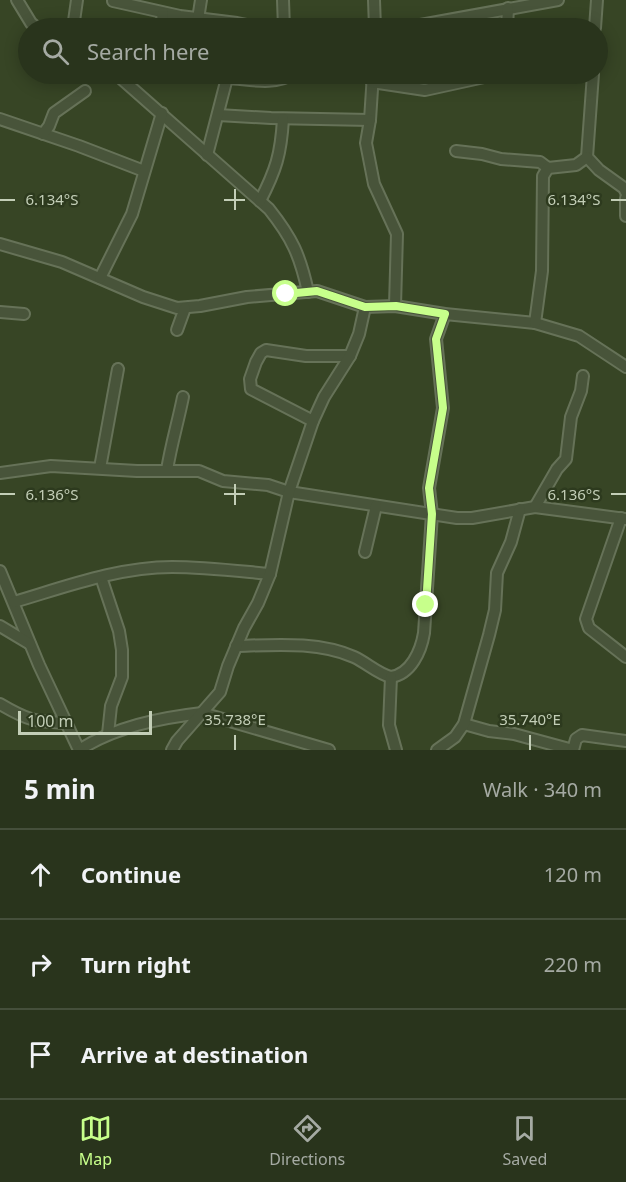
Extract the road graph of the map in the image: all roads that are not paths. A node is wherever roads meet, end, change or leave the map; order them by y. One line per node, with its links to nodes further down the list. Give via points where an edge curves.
1 (17, 0): 11 (street)
2 (77, 0): 12 (street)
3 (201, 0): 15 (street)
4 (283, 0): 16 (street)
5 (374, 0): 17 (street)
6 (558, 0): 9 (street)
7 (597, 0): 19 (street)
8 (113, 1): 10 (street)
9 (505, 6): 18 (street)
10 (163, 13): 13 (street); 14 (street)
11 (28, 18)
12 (74, 18)
13 (162, 18)
14 (180, 18)
15 (195, 18)
16 (284, 18)
17 (375, 18)
18 (450, 18)
19 (596, 18)
20 (128, 84): 27 (street)
21 (223, 84): 28 (street)
22 (373, 84): 31 (street)
23 (399, 84): 24 (street, via 425,90)
24 (452, 84)
25 (592, 84): 35 (street)
26 (85, 91): 32 (street, via 54,113)
27 (162, 113): 34 (street); 37 (street)
28 (218, 115): 30 (street); 34 (street)
29 (0, 119): 32 (street)
30 (283, 119): 31 (street); 40 (street, via 275,173)
31 (370, 120): 45 (street, via 366,143 374,184 397,234)
32 (43, 134): 37 (street)
33 (456, 151): 36 (street, via 540,162)
34 (207, 155): 40 (street)
35 (586, 157): 36 (street, via 576,165); 38 (street)
36 (548, 168): 51 (street, via 543,176 542,271)
37 (144, 171): 43 (street, via 132,214)
38 (626, 192)
39 (626, 198): 41 (street)
40 (260, 201): 44 (street, via 295,246)
41 (626, 216)
42 (0, 244): 43 (street)
43 (100, 278): 47 (street, via 143,297)
44 (308, 292): 46 (street, via 317,291); 47 (street)
45 (396, 306): 46 (street); 50 (street)
46 (365, 307): 53 (street)
47 (185, 308): 52 (street)
48 (0, 312): 49 (street)
49 (24, 314)
50 (445, 314): 51 (street); 66 (street, via 436,339 443,408 429,488)
51 (535, 323): 54 (street, via 579,336)
52 (177, 330)
53 (350, 356): 58 (street, via 324,397); 58 (street, via 306,356 273,350 261,353 250,380 251,389)
54 (626, 367)
55 (118, 369): 59 (street)
56 (583, 376): 64 (street, via 571,417 566,459)
57 (183, 397): 60 (street)
58 (314, 422): 62 (street)
59 (100, 468): 60 (street); 61 (street, via 51,466)
60 (167, 470): 62 (street, via 199,471 223,481 268,485)
61 (0, 473)
62 (289, 492): 63 (street); 70 (street)
63 (376, 506): 66 (street); 68 (street)
64 (535, 507): 65 (street); 67 (street)
65 (520, 509): 66 (street, via 472,518); 81 (street, via 497,573 495,610)
66 (432, 514): 77 (street, via 422,642 404,674)
67 (623, 519): 76 (street, via 586,619 589,628)
68 (365, 552)
69 (0, 571): 72 (street)
70 (270, 574): 71 (street, via 172,567); 75 (street)
71 (101, 577): 72 (street); 82 (street, via 122,650 122,677 111,706)
72 (14, 602): 74 (street)
73 (0, 626): 74 (street)
74 (30, 644): 80 (street)
75 (236, 646): 77 (street, via 277,644 331,650 353,656); 79 (street, via 220,692)
76 (626, 657)
77 (391, 677): 88 (street, via 389,726)
78 (0, 704): 80 (street, via 25,719)
79 (202, 713): 82 (street); 86 (street); 87 (street)
80 (66, 723): 85 (street)
81 (464, 724): 84 (street); 89 (street)
82 (108, 734): 85 (street)
83 (626, 741): 89 (street, via 582,735 576,739)
84 (439, 749)
85 (79, 750)
86 (172, 750)
87 (329, 750)
88 (396, 750)
89 (573, 750)

